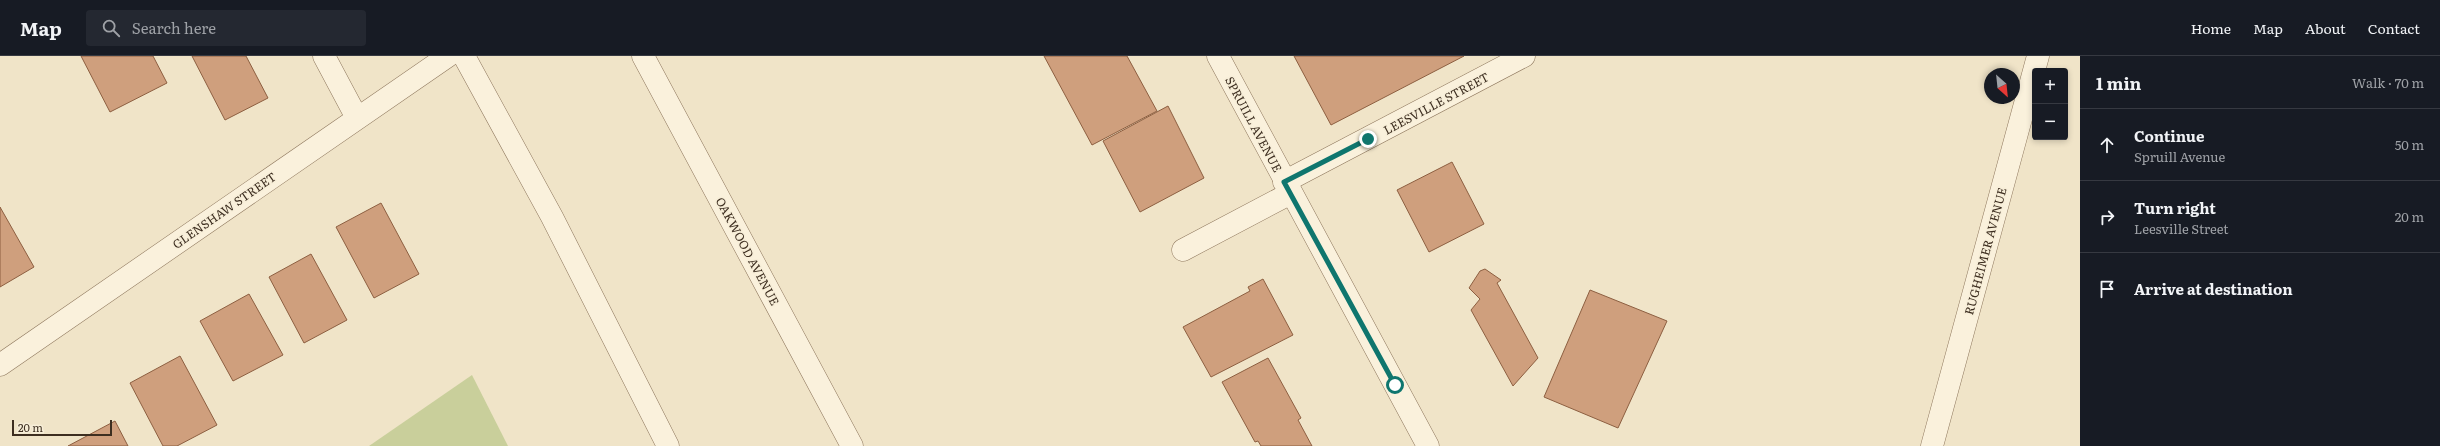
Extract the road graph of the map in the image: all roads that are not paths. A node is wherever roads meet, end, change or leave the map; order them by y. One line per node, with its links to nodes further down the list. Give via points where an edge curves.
1 (324, 56): 8 (street)
2 (448, 56): 8 (street, GLENSHAW STREET)
3 (464, 56): 12 (street, via 552,217)
4 (643, 56): 13 (street, OAKWOOD AVENUE)
5 (1218, 56): 9 (street, SPRUILL AVENUE)
6 (1524, 56): 9 (street, LEESVILLE STREET)
7 (2038, 56): 15 (street, RUGHEIMER AVENUE)
8 (357, 118): 11 (street, GLENSHAW STREET)
9 (1288, 187): 10 (street, LEESVILLE STREET); 14 (street, SPRUILL AVENUE)
10 (1183, 250)
11 (0, 365)
12 (668, 446)
13 (852, 446)
14 (1428, 446)
15 (1932, 446)

